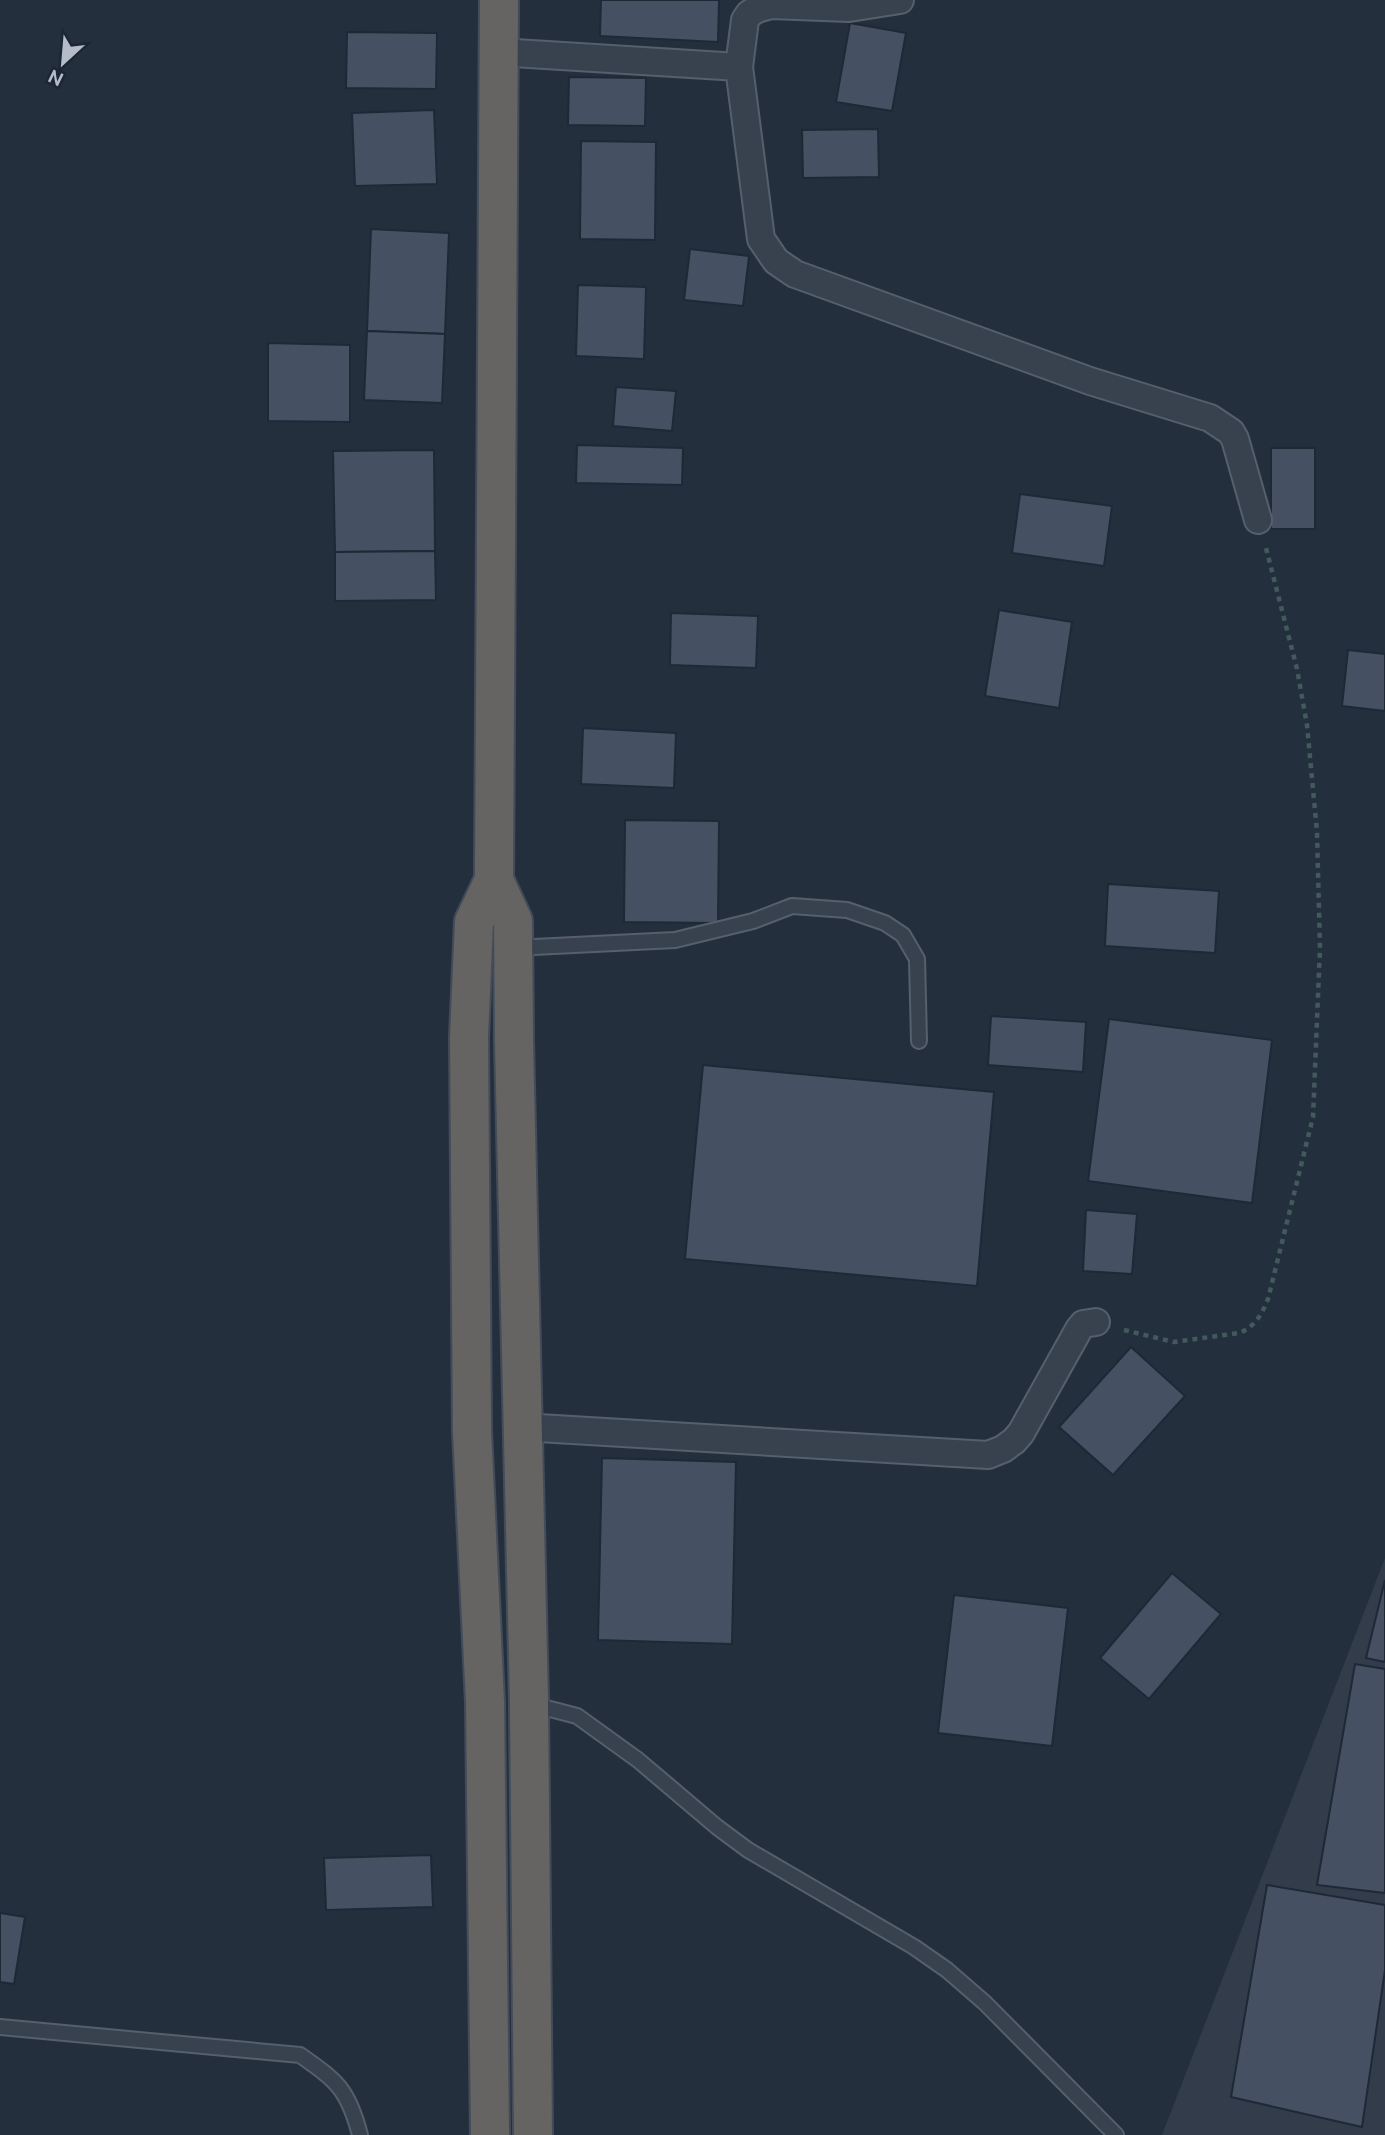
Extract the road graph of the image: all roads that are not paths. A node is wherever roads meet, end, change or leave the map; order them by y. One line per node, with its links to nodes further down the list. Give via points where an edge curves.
1 (499, 0): 3 (highway)
2 (900, 0): 4 (street, via 849,8 771,5 757,9 745,20)
3 (498, 51): 4 (street); 6 (highway)
4 (739, 67): 5 (street, via 761,239 776,261 795,274 1090,381 1210,418 1235,439)
5 (1258, 520)
6 (494, 880): 7 (highway, via 513,921); 12 (highway, via 474,922 469,1037 472,1431)
7 (513, 948): 8 (lane, via 675,940 753,921 792,906 847,910 904,935 917,959); 10 (highway)
8 (919, 1041)
9 (1096, 1322): 10 (street, via 1079,1329 1014,1441 988,1455)
10 (522, 1427): 11 (highway)
11 (526, 1573): 12 (highway); 13 (highway)
12 (480, 1578): 16 (highway)
13 (529, 1703): 17 (highway); 18 (lane, via 577,1716 748,1850 947,1970)
14 (0, 2027): 15 (lane, via 300,2055 335,2080 354,2110)
15 (360, 2135)
16 (491, 2135)
17 (533, 2135)
18 (1116, 2135)

